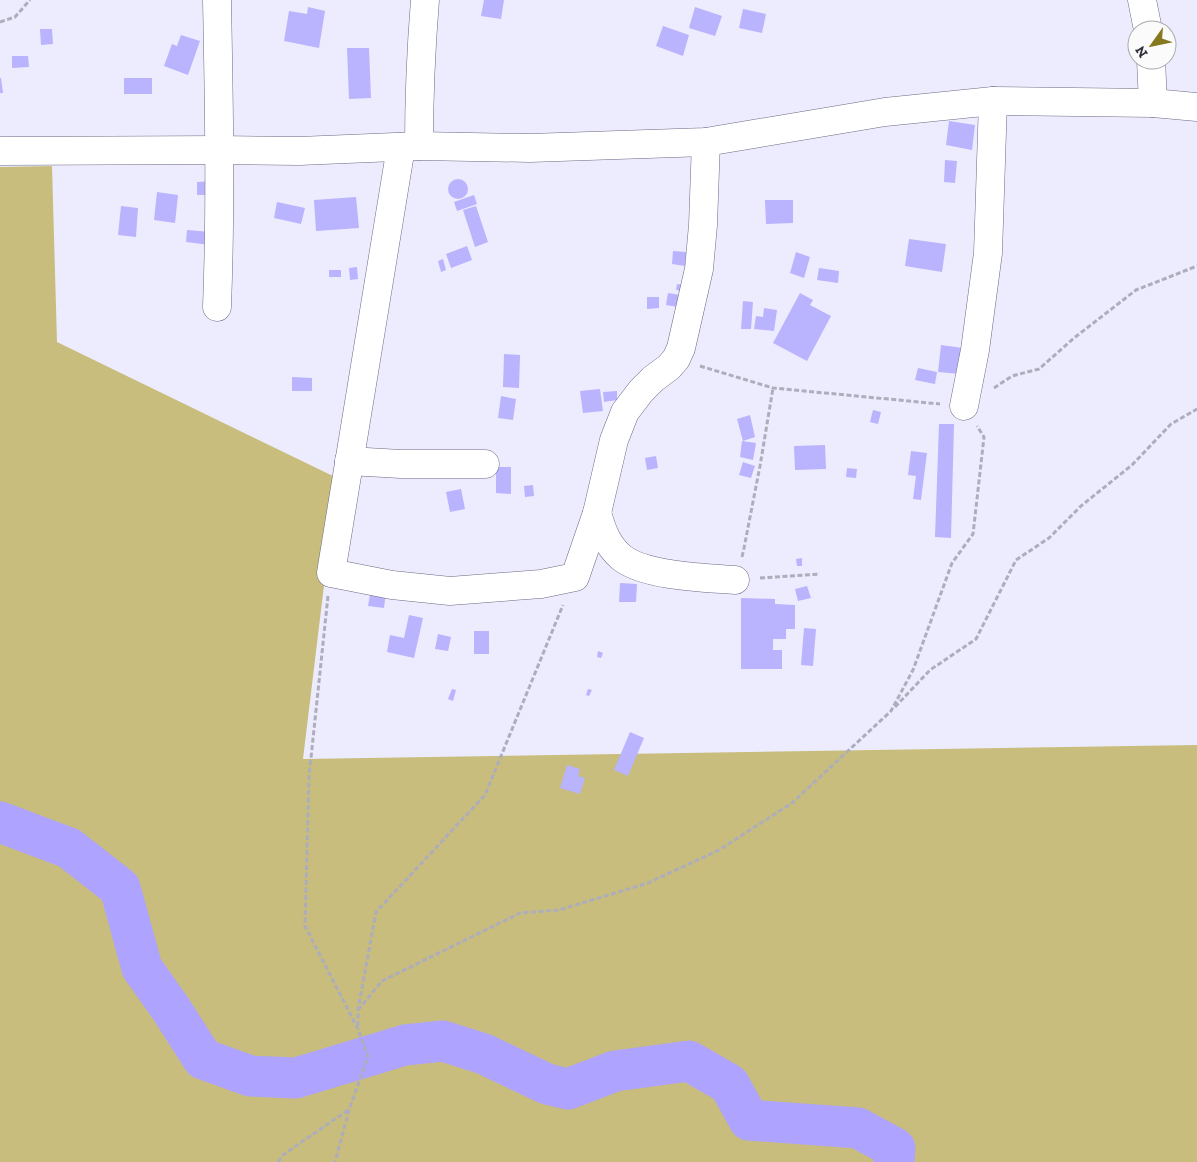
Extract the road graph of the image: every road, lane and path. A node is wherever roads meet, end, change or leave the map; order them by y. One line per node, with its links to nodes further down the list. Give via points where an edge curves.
1 (30, 0): 6 (path, via 15,17)
2 (217, 0): 13 (street)
3 (425, 0): 12 (street)
4 (1142, 0): 5 (street)
5 (1146, 20)
6 (0, 22)
7 (1151, 70): 9 (street)
8 (994, 101): 9 (street); 11 (street, via 885,112); 19 (street, via 988,253)
9 (1153, 103): 10 (street)
10 (1197, 107)
11 (706, 142): 12 (street, via 530,148); 17 (street, via 699,269)
12 (410, 147): 13 (street); 21 (street)
13 (220, 150): 14 (street); 16 (street)
14 (0, 151)
15 (1197, 266): 19 (path, via 1136,290 1039,369 1012,376)
16 (217, 306)
17 (676, 359): 18 (path); 23 (street, via 641,391 626,412 614,440)
18 (773, 388): 19 (path); 24 (path)
19 (964, 406): 29 (path, via 984,437 973,534 952,563 913,670)
20 (1197, 409): 29 (path, via 1171,424 1132,465 1081,506 1049,538 1016,560 976,639 930,670)
21 (349, 461): 22 (street); 25 (street)
22 (485, 464)
23 (597, 513): 27 (street); 28 (street, via 604,536 612,547 635,565 683,576)
24 (744, 548)
25 (331, 573): 27 (street, via 392,585 450,591 540,584); 31 (path, via 309,777 305,926)
26 (820, 574): 28 (path)
27 (575, 577): 30 (path, via 485,795 376,912)
28 (735, 580)
29 (891, 712): 30 (path, via 792,803 718,850 648,883 559,910 520,913 382,981)
30 (358, 1010): 31 (path)
31 (358, 1028): 32 (path, via 368,1056)
32 (349, 1110): 33 (path); 34 (path)
33 (278, 1162)
34 (335, 1162)

